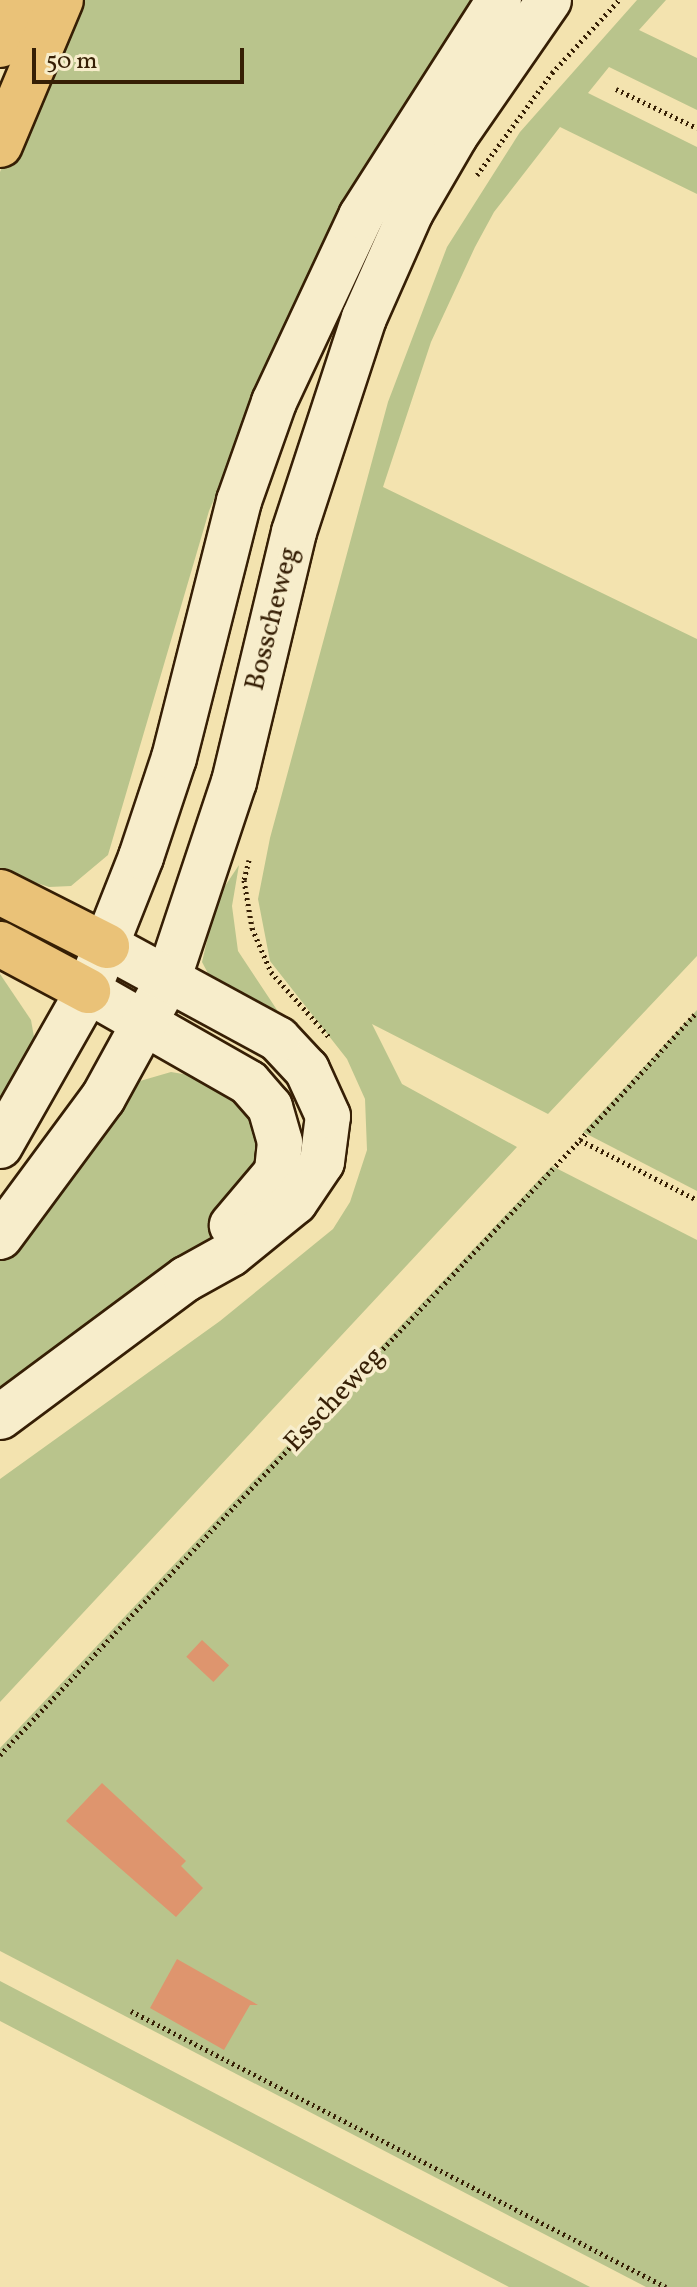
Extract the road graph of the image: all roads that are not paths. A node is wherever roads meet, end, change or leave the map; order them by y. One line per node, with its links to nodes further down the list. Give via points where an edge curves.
1 (20, 0): 5 (highway)
2 (61, 0): 6 (highway)
3 (499, 0): 9 (main road, via 361,216 274,402 239,501 174,758)
4 (549, 0): 10 (main road, Bosscheweg, via 447,149 364,318 298,517 234,782)
5 (0, 45)
6 (0, 145)
7 (0, 892): 9 (highway)
8 (0, 944): 11 (highway)
9 (107, 946): 10 (main road); 11 (main road)
10 (168, 980): 12 (main road, Bosscheweg); 15 (main road, via 278,1039 307,1070 328,1116 322,1162 295,1202 231,1254)
11 (88, 991): 12 (main road); 13 (main road)
12 (145, 1024): 14 (main road, Bosscheweg, via 103,1098); 15 (main road, via 249,1083 270,1107 280,1142 277,1172 261,1197)
13 (0, 1146)
14 (0, 1237)
15 (186, 1279): 16 (main road)
16 (0, 1417)

